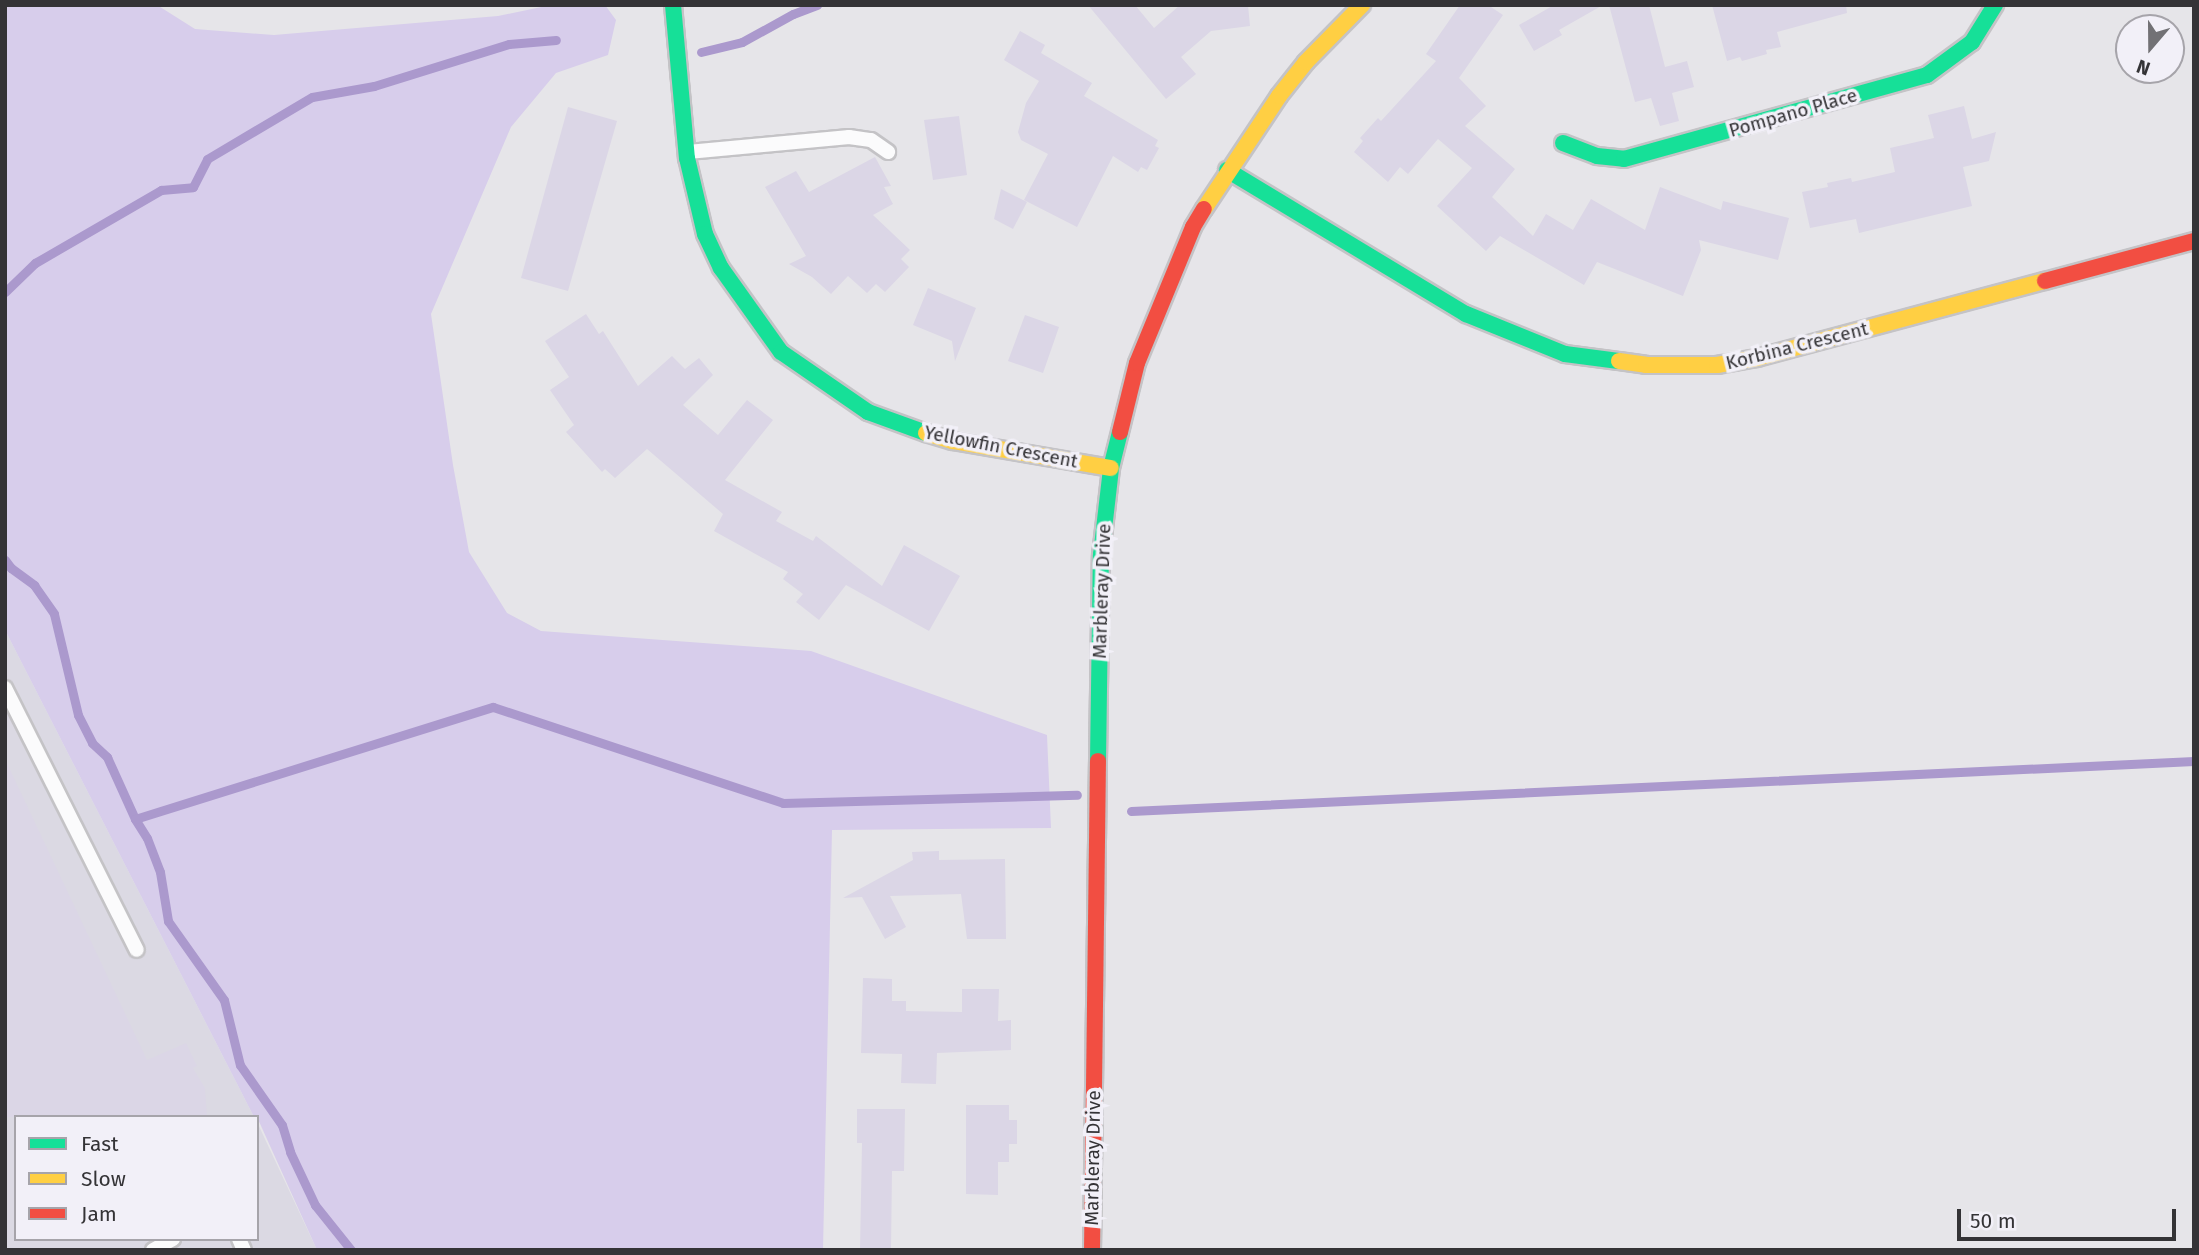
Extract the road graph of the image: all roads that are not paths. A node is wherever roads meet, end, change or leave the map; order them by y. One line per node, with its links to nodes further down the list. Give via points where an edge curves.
1 (673, 5): 5 (street, Yellowfin Crescent)
2 (1362, 5): 7 (street, Marbleray Drive, via 1306,62)
3 (1996, 5): 4 (street, Pompano Place, via 1972,42 1927,75 1624,159 1597,156)
4 (1563, 143)
5 (686, 152): 6 (lane, via 849,137 871,140); 9 (street, Yellowfin Crescent, via 693,195 717,261 781,352 868,412 909,428 953,441)
6 (888, 152)
7 (1227, 170): 8 (street, Korbina Crescent, via 1466,314 1565,354 1646,365 1717,365 1757,358); 9 (street, Marbleray Drive, via 1193,227 1156,312 1137,363)
8 (2194, 241)
9 (1111, 468): 14 (street, Marbleray Drive, via 1100,582)
10 (5, 688): 11 (lane)
11 (137, 950)
12 (169, 1241): 13 (lane)
13 (153, 1250)
14 (1092, 1250)

